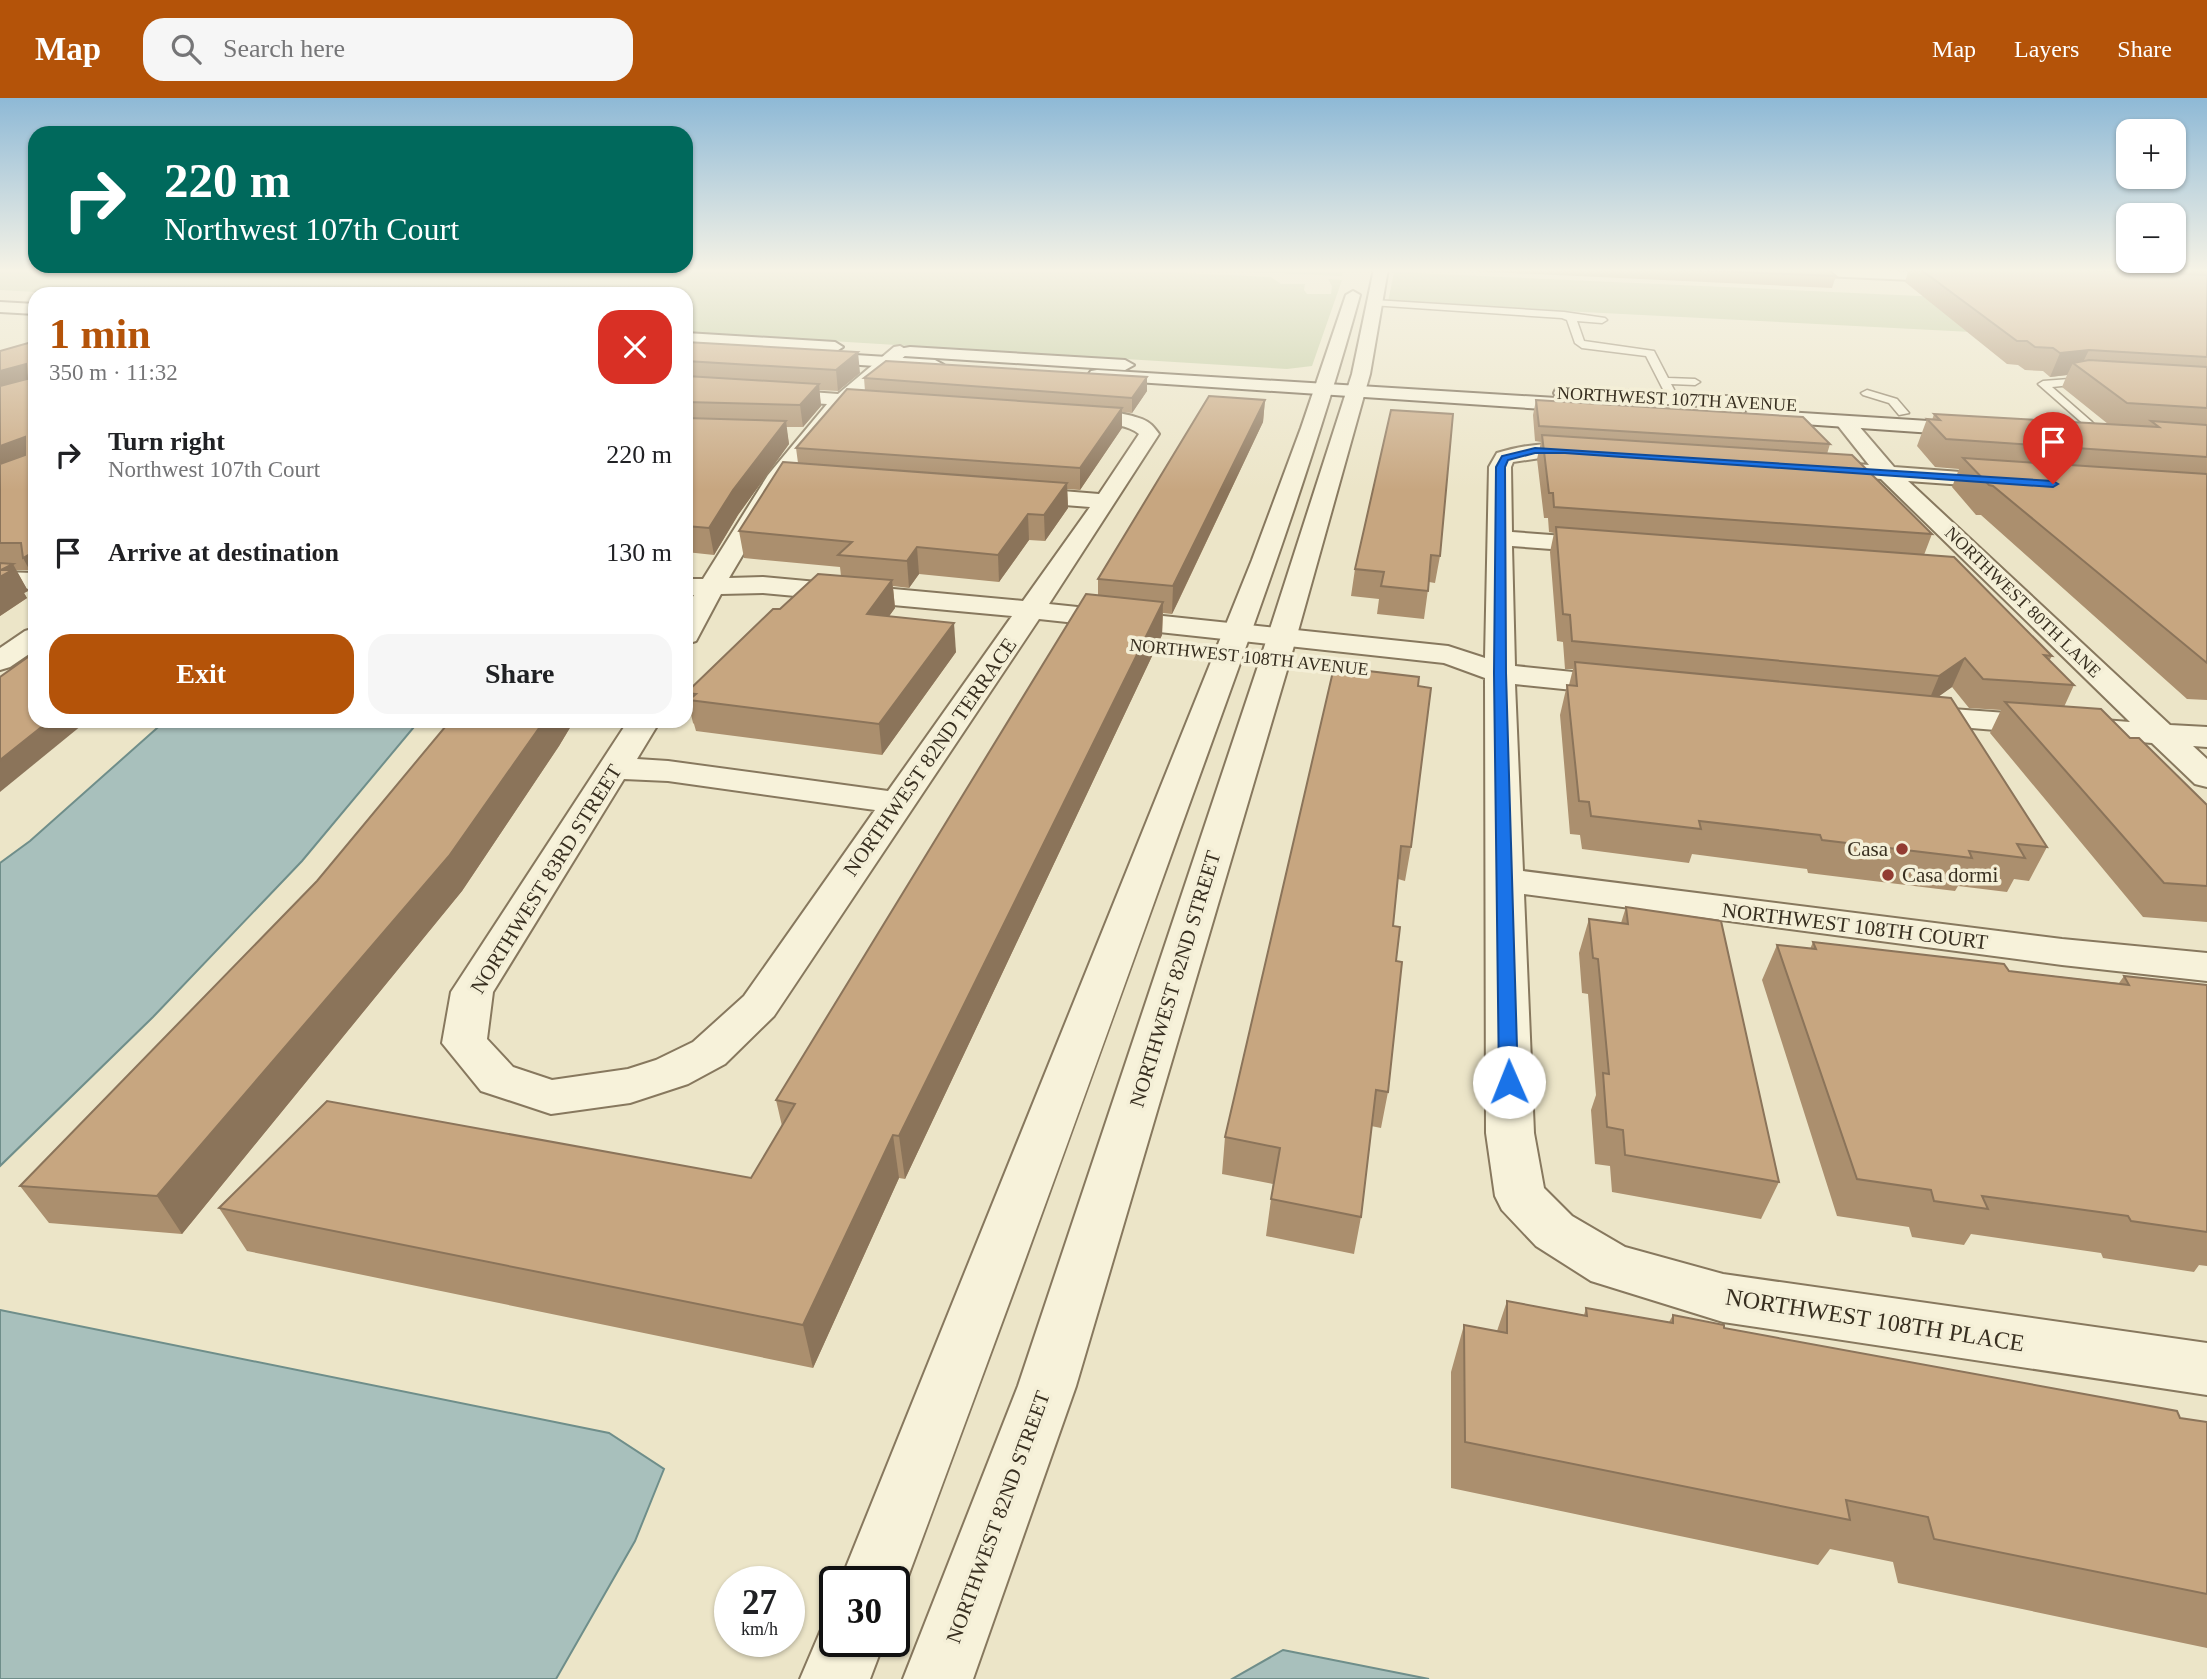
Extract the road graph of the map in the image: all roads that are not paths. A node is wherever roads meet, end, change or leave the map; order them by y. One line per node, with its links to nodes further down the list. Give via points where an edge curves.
1 (738, 343): 6 (street, NORTHWEST 107TH AVENUE)
2 (1348, 343): 10 (street, NORTHWEST 82ND STREET)
3 (1358, 343): 10 (street, NORTHWEST 82ND STREET)
4 (1580, 343): 7 (lane, via 1648,349)
5 (693, 349): 6 (street, NORTHWEST 107TH AVENUE)
6 (892, 357): 10 (street, NORTHWEST 107TH AVENUE); 14 (street)
7 (1665, 381): 9 (lane); 13 (lane)
8 (2104, 381): 20 (lane, via 2043,384)
9 (1695, 382)
10 (1342, 384): 13 (street, NORTHWEST 107TH AVENUE); 18 (street, NORTHWEST 107TH AVENUE); 42 (street, NORTHWEST 82ND STREET); 43 (street, NORTHWEST 82ND STREET)
11 (693, 389): 14 (street)
12 (1867, 393): 17 (lane, via 1893,401)
13 (1673, 399): 17 (street, NORTHWEST 107TH AVENUE)
14 (844, 400): 15 (street); 22 (street)
15 (911, 405)
16 (1045, 413): 31 (street, NORTHWEST 82ND TERRACE, via 1134,422 1146,428 1146,442)
17 (1903, 413): 18 (street, NORTHWEST 107TH AVENUE, via 1995,425)
18 (1845, 422): 26 (street, NORTHWEST 80TH LANE)
19 (2052, 422): 20 (street)
20 (2095, 429): 23 (street)
21 (783, 435): 22 (street)
22 (811, 436): 27 (street)
23 (2068, 436)
24 (1619, 454): 32 (street, NORTHWEST 108TH PLACE, via 1545,450 1505,458 1500,467)
25 (1794, 466): 26 (street)
26 (1889, 473): 29 (street); 35 (street, NORTHWEST 80TH LANE)
27 (779, 476): 28 (street); 38 (street)
28 (806, 478)
29 (2026, 482)
30 (997, 492): 31 (street)
31 (1106, 500): 40 (street, NORTHWEST 82ND TERRACE)
32 (1500, 538): 33 (street); 45 (street, NORTHWEST 108TH PLACE)
33 (1624, 547)
34 (1956, 573): 35 (street)
35 (1998, 577): 49 (street, NORTHWEST 80TH LANE)
36 (0, 580): 37 (street)
37 (28, 581)
38 (698, 587): 39 (street); 40 (street, NORTHWEST 108TH AVENUE, via 741,605)
39 (693, 607)
40 (1024, 620): 42 (street, NORTHWEST 108TH AVENUE); 53 (street, NORTHWEST 82ND TERRACE)
41 (28, 641): 44 (street)
42 (1232, 644): 43 (street, NORTHWEST 108TH AVENUE); 58 (street, NORTHWEST 82ND STREET)
43 (1279, 649): 45 (street, NORTHWEST 108TH AVENUE, via 1450,679); 61 (street, NORTHWEST 82ND STREET, via 1047,1386)
44 (0, 661)
45 (1500, 673): 46 (street, NORTHWEST 108TH AVENUE); 54 (street, NORTHWEST 108TH PLACE)
46 (1647, 689)
47 (1882, 713): 49 (street)
48 (640, 728): 51 (street, NORTHWEST 83RD STREET)
49 (2162, 735): 50 (street); 52 (street, NORTHWEST 80TH LANE)
50 (2207, 737)
51 (616, 768): 53 (street); 56 (street, NORTHWEST 83RD STREET, via 472,992 464,1043 497,1079 551,1097 630,1086)
52 (2207, 777)
53 (898, 803): 56 (street, NORTHWEST 82ND TERRACE, via 759,1006 709,1053)
54 (1504, 880): 55 (street, NORTHWEST 108TH COURT); 57 (street, NORTHWEST 108TH PLACE, via 1510,1133 1520,1196 1554,1231 1610,1265 1723,1298)
55 (2207, 967)
56 (672, 1072)
57 (2207, 1369)
58 (879, 1566)
59 (844, 1657): 60 (street)
60 (835, 1679)
61 (938, 1679)

